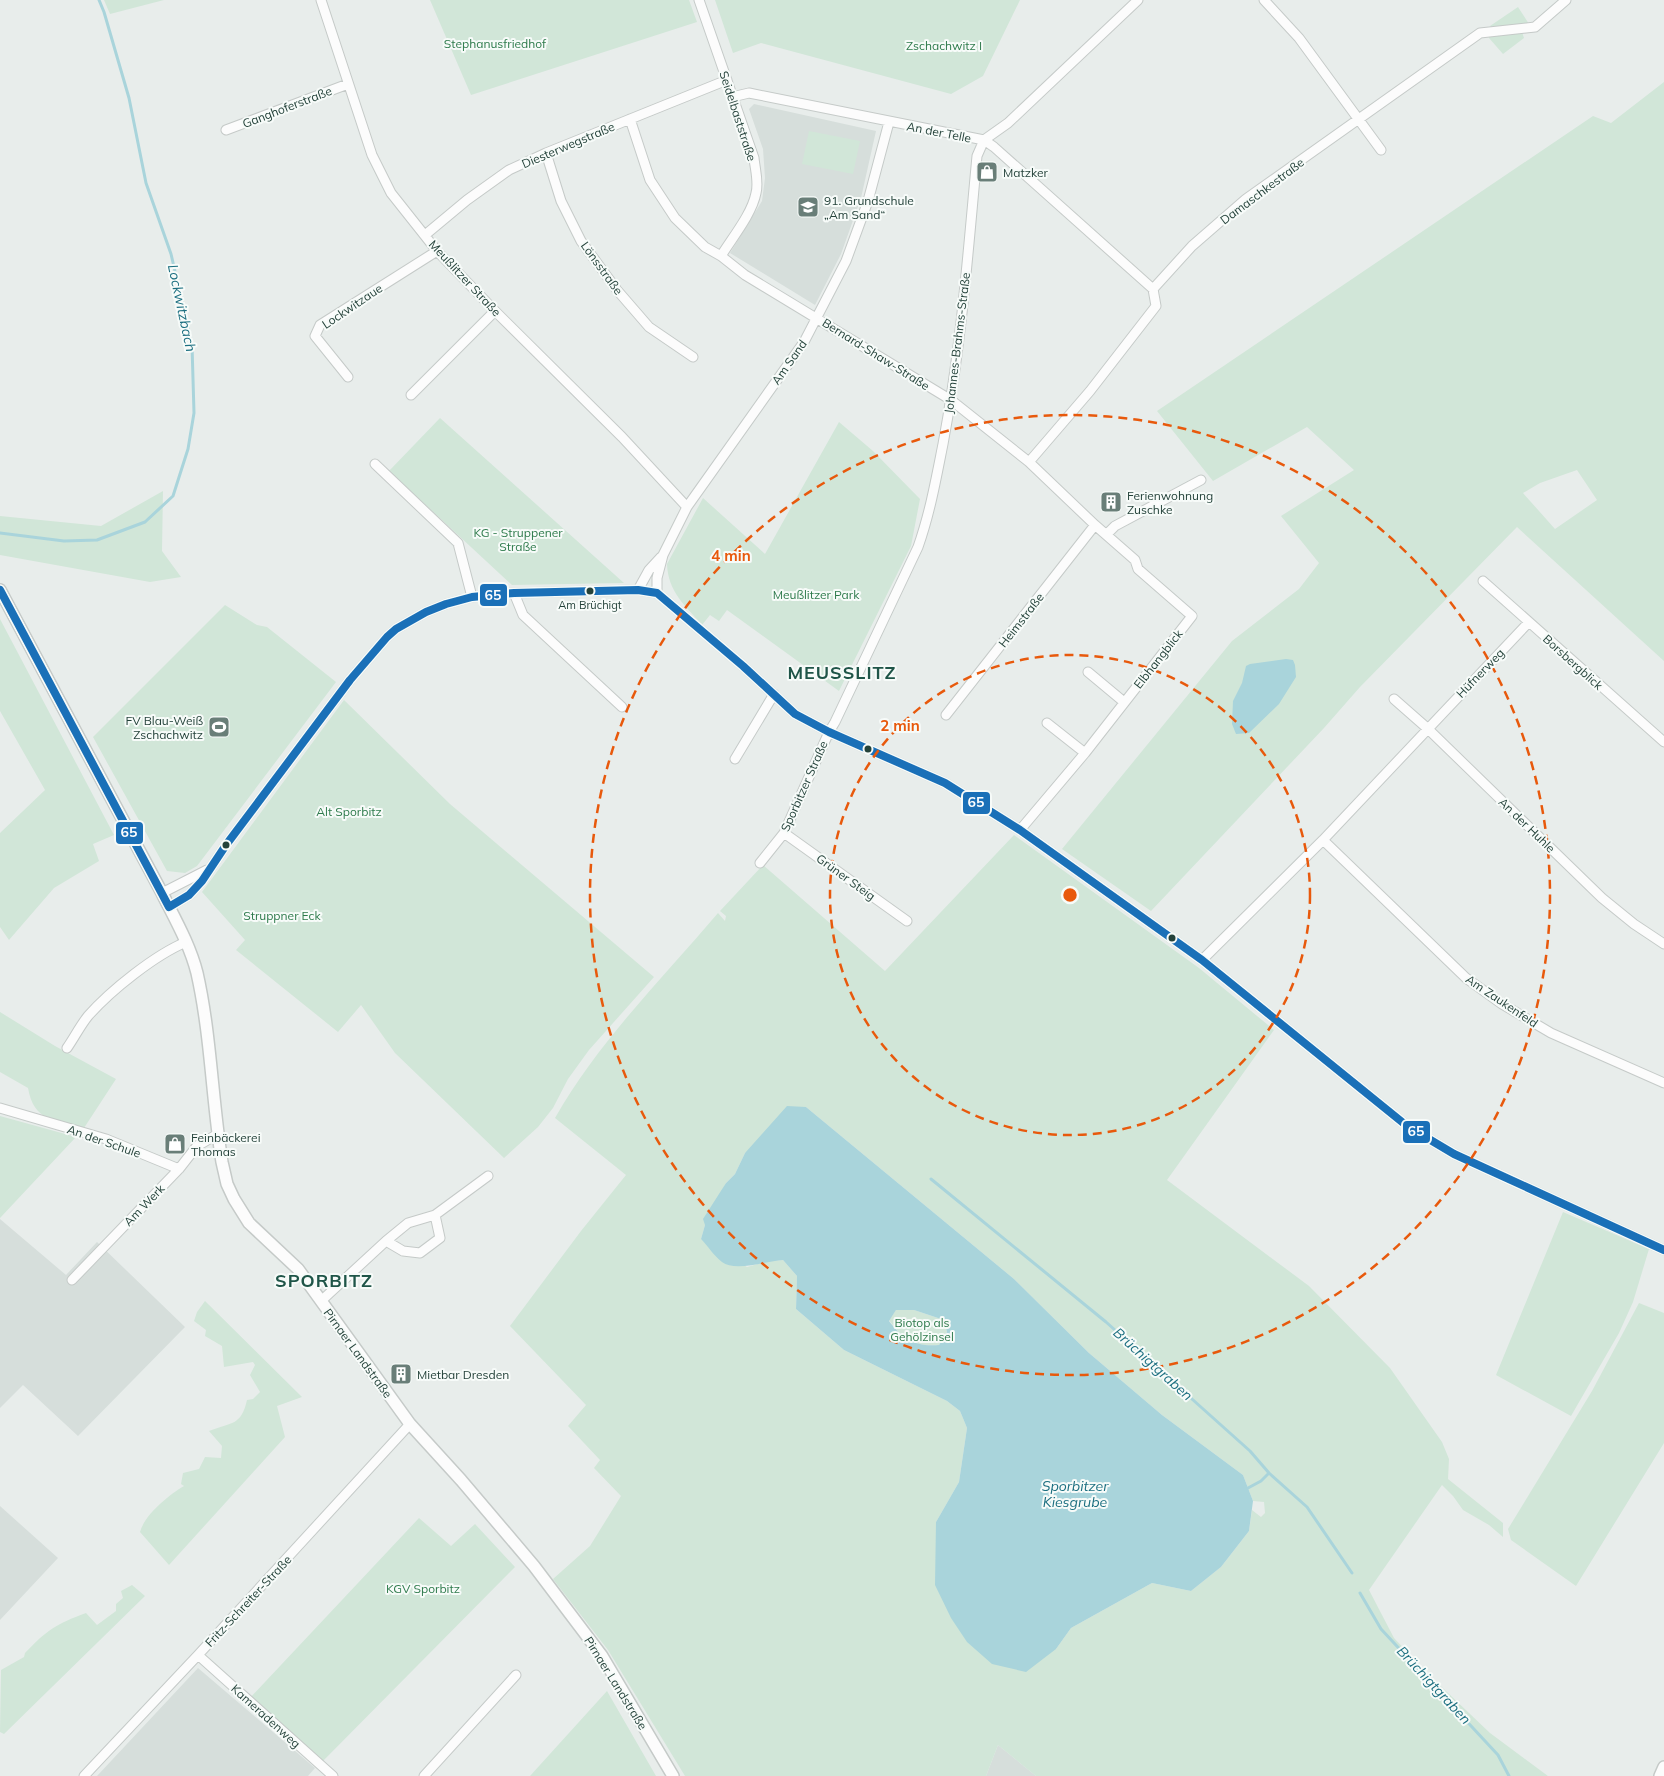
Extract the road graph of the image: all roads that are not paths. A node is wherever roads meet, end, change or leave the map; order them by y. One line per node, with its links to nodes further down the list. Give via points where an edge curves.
1 (321, 0): 7 (street, Meußlitzer Straße)
2 (699, 0): 6 (street, Seidelbaststraße)
3 (1138, 0): 13 (street, via 1008,123)
4 (1264, 0): 10 (street, via 1299,38)
5 (1566, 0): 10 (street, Damaschkestraße, via 1535,27 1480,33)
6 (726, 80): 8 (street, Seidelbaststraße); 9 (street, Diesterwegstraße)
7 (348, 84): 12 (street, Ganghoferstraße); 16 (street, Meußlitzer Straße, via 376,163 392,193)
8 (732, 97): 11 (street, An der Telle, via 749,93); 18 (street, Seidelbaststraße, via 754,158 756,193 748,213)
9 (630, 119): 15 (street, Diesterwegstraße); 18 (street, Bernard-Shaw-Straße, via 650,180 675,218 705,247)
10 (1359, 120): 14 (street); 19 (street, Damaschkestraße, via 1246,200 1192,246)
11 (888, 122): 13 (street, An der Telle); 21 (street, Am Sand, via 868,202 846,261)
12 (226, 130)
13 (984, 140): 19 (street, An der Telle); 25 (street, Johannes-Brahms-Straße, via 977,156)
14 (1381, 150)
15 (546, 153): 16 (street, Diesterwegstraße, via 509,170); 22 (street, Lönsstraße, via 561,201 581,241 649,327)
16 (425, 235): 17 (street, Meußlitzer Straße)
17 (437, 251): 20 (street, Meußlitzer Straße); 23 (street, Lockwitzaue, via 320,325 314,336)
18 (721, 256): 21 (street, Bernard-Shaw-Straße, via 745,275)
19 (1153, 289): 26 (street, via 1156,306)
20 (495, 311): 24 (street); 29 (street, Meußlitzer Straße, via 622,437)
21 (817, 317): 25 (street, Bernard-Shaw-Straße); 29 (street, Am Sand, via 804,342)
22 (693, 356)
23 (348, 377)
24 (411, 394)
25 (951, 400): 26 (street, Bernard-Shaw-Straße); 49 (street, Johannes-Brahms-Straße, via 932,503 918,547)
26 (1029, 462): 30 (street, Bernard-Shaw-Straße)
27 (375, 464): 37 (street, via 458,543)
28 (1201, 480): 31 (street, via 1115,526)
29 (687, 507): 32 (street, Am Sand)
30 (1096, 525): 31 (street, Bernard-Shaw-Straße); 46 (street, Heimstraße)
31 (1107, 534): 39 (street, Bernard-Shaw-Straße, via 1135,560 1138,569)
32 (663, 555): 34 (street, Am Sand, via 649,570); 36 (street, Am Sand)
33 (1483, 581): 40 (street, Borsbergblick)
34 (638, 590): 35 (street); 36 (street)
35 (514, 593): 37 (street); 45 (street, via 522,615)
36 (657, 593): 42 (street)
37 (472, 597): 57 (street, via 426,612 387,637 350,680)
38 (2, 598): 58 (street, Pirnaer Landstraße)
39 (1192, 616): 44 (street, Elbhangblick)
40 (1529, 622): 48 (street, Hüfnerweg); 50 (street, Borsbergblick)
41 (1088, 672): 44 (street)
42 (774, 694): 49 (street, via 795,714); 52 (street)
43 (1394, 700): 48 (street, An der Huhle)
44 (1124, 702): 51 (street, Elbhangblick)
45 (622, 707)
46 (946, 716)
47 (1047, 724): 51 (street)
48 (1427, 728): 55 (street, Hüfnerweg); 62 (street, An der Huhle, via 1602,898)
49 (829, 732): 53 (street, via 945,783); 54 (street, Sporbitzer Straße)
50 (1664, 742)
51 (1085, 753): 53 (street, Elbhangblick)
52 (735, 759)
53 (1020, 830): 63 (street)
54 (784, 833): 56 (street, Sporbitzer Straße); 60 (street, Grüner Steig)
55 (1322, 840): 63 (street, Hüfnerweg); 65 (street, Am Zaukenfeld, via 1466,978 1502,1004 1551,1033)
56 (760, 863)
57 (210, 868): 58 (street); 59 (street, via 189,895)
58 (162, 893): 59 (street, Pirnaer Landstraße)
59 (169, 907): 61 (street, Pirnaer Landstraße)
60 (907, 921)
61 (186, 942): 64 (street, via 124,982 88,1016); 67 (street, Pirnaer Landstraße, via 204,1010)
62 (1664, 944)
63 (1202, 960): 72 (street, via 1407,1126 1434,1144)
64 (67, 1048)
65 (1664, 1083)
66 (0, 1108): 68 (street, An der Schule, via 106,1139)
67 (218, 1134): 68 (street, Am Werk, via 197,1146); 74 (street, Pirnaer Landstraße, via 222,1162 234,1199 249,1223 298,1269)
68 (179, 1169): 73 (street, Am Werk)
69 (488, 1176): 70 (street)
70 (435, 1215): 71 (street, via 408,1223); 71 (street, via 440,1238 420,1253 403,1252)
71 (386, 1241): 74 (street)
72 (1664, 1250)
73 (72, 1280)
74 (321, 1301): 75 (street, Pirnaer Landstraße)
75 (410, 1424): 76 (street, Fritz-Schreiter-Straße); 82 (street, Pirnaer Landstraße, via 534,1566 602,1656)
76 (198, 1655): 79 (street, Fritz-Schreiter-Straße); 80 (street, Kameradenweg)
77 (516, 1675): 81 (street)
78 (1664, 1767): 83 (street)
79 (84, 1776)
80 (333, 1776)
81 (424, 1776)
82 (673, 1776)
83 (1660, 1776)

